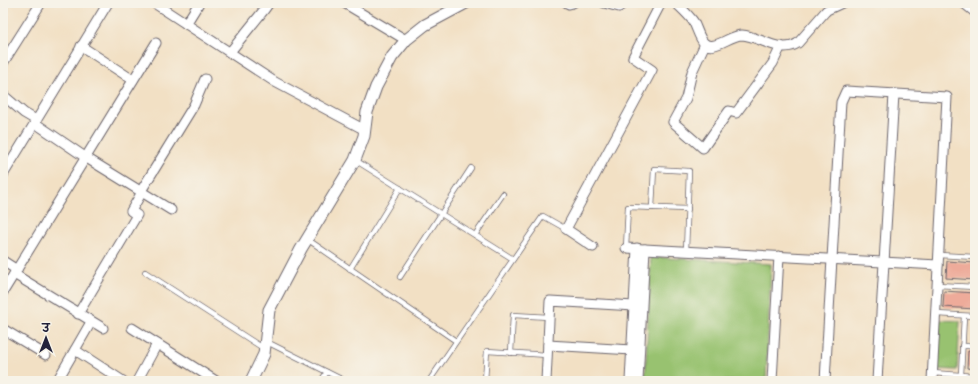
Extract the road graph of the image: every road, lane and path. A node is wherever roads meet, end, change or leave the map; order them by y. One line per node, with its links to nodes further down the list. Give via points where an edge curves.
1 (41, 3): 22 (street)
2 (108, 3): 19 (street)
3 (154, 3): 15 (street)
4 (199, 3): 15 (street)
5 (269, 3): 21 (street)
6 (344, 3): 16 (street)
7 (466, 3): 16 (street, via 425,25)
8 (567, 3): 9 (street)
9 (573, 3)
10 (604, 3): 11 (street, via 619,7)
11 (624, 3)
12 (661, 3): 40 (street, via 632,56 652,70)
13 (676, 3): 18 (street, via 687,13)
14 (842, 3): 20 (street, via 827,10 794,46)
15 (186, 24): 21 (street)
16 (406, 40): 28 (street, via 392,57 376,87)
17 (156, 43): 24 (street)
18 (705, 44): 20 (street, via 714,46 729,38 742,36); 20 (street, via 692,72 686,98 673,122 703,148 729,111 736,113 773,63)
19 (81, 46): 24 (street); 27 (street)
20 (781, 46)
21 (230, 52): 28 (street, via 275,82)
22 (3, 63)
23 (205, 79): 34 (street, via 194,105)
24 (133, 80): 29 (street)
25 (894, 94): 50 (street, via 846,91 841,102); 51 (street, via 947,97); 53 (street)
26 (3, 95): 27 (street)
27 (35, 122): 29 (street); 32 (street)
28 (364, 130): 30 (street)
29 (85, 157): 34 (street); 55 (street)
30 (355, 160): 33 (lane); 42 (street)
31 (471, 168): 39 (lane)
32 (3, 176)
33 (400, 188): 39 (lane); 54 (lane)
34 (142, 192): 38 (street); 62 (street, via 131,211 138,216)
35 (503, 194): 41 (lane)
36 (652, 208): 37 (lane); 37 (lane, via 654,169 689,171); 44 (lane, via 628,207)
37 (688, 209): 46 (lane)
38 (171, 210)
39 (441, 214): 41 (lane); 57 (lane)
40 (566, 229): 43 (street); 49 (lane, via 543,216)
41 (475, 235): 49 (lane)
42 (307, 240): 54 (lane); 73 (street, via 269,310)
43 (593, 247)
44 (626, 248): 45 (street)
45 (641, 249): 46 (street); 61 (street); 97 (street)
46 (686, 251): 47 (street)
47 (778, 256): 50 (street); 98 (street)
48 (975, 257): 51 (lane)
49 (513, 259): 71 (lane)
50 (832, 259): 53 (street); 99 (street)
51 (938, 260): 53 (street); 58 (street)
52 (3, 261): 55 (street)
53 (884, 262): 100 (street)
54 (350, 269): 71 (lane)
55 (15, 272): 60 (street); 62 (street)
56 (145, 272): 73 (lane)
57 (400, 277)
58 (937, 285): 59 (lane); 63 (street)
59 (975, 287)
60 (3, 292)
61 (634, 306): 66 (street, via 550,301); 78 (street)
62 (78, 314): 67 (street)
63 (936, 314): 64 (lane); 85 (street)
64 (964, 316): 65 (lane); 75 (lane)
65 (975, 316)
66 (550, 317): 74 (street); 79 (lane, via 513,314)
67 (91, 322): 68 (street); 77 (street)
68 (103, 328)
69 (132, 328): 72 (street)
70 (3, 329): 80 (street)
71 (456, 342): 93 (lane)
72 (157, 344): 88 (street); 89 (street)
73 (265, 345): 82 (lane); 90 (street, via 264,354)
74 (548, 345): 78 (street); 81 (street)
75 (962, 346): 76 (lane); 83 (lane)
76 (975, 346)
77 (75, 350): 86 (street); 87 (street)
78 (632, 350): 96 (street)
79 (511, 353): 81 (lane); 94 (lane, via 487,351)
80 (46, 355)
81 (548, 355): 95 (street)
82 (327, 372): 91 (lane); 92 (lane)
83 (961, 375): 84 (lane); 85 (lane)
84 (975, 376)
85 (932, 377)
86 (57, 381)
87 (123, 381)
88 (137, 381)
89 (216, 381)
90 (251, 381)
91 (321, 381)
92 (345, 381)
93 (428, 381)
94 (485, 381)
95 (546, 381)
96 (630, 381)
97 (638, 381)
98 (772, 381)
99 (826, 381)
100 (877, 381)

